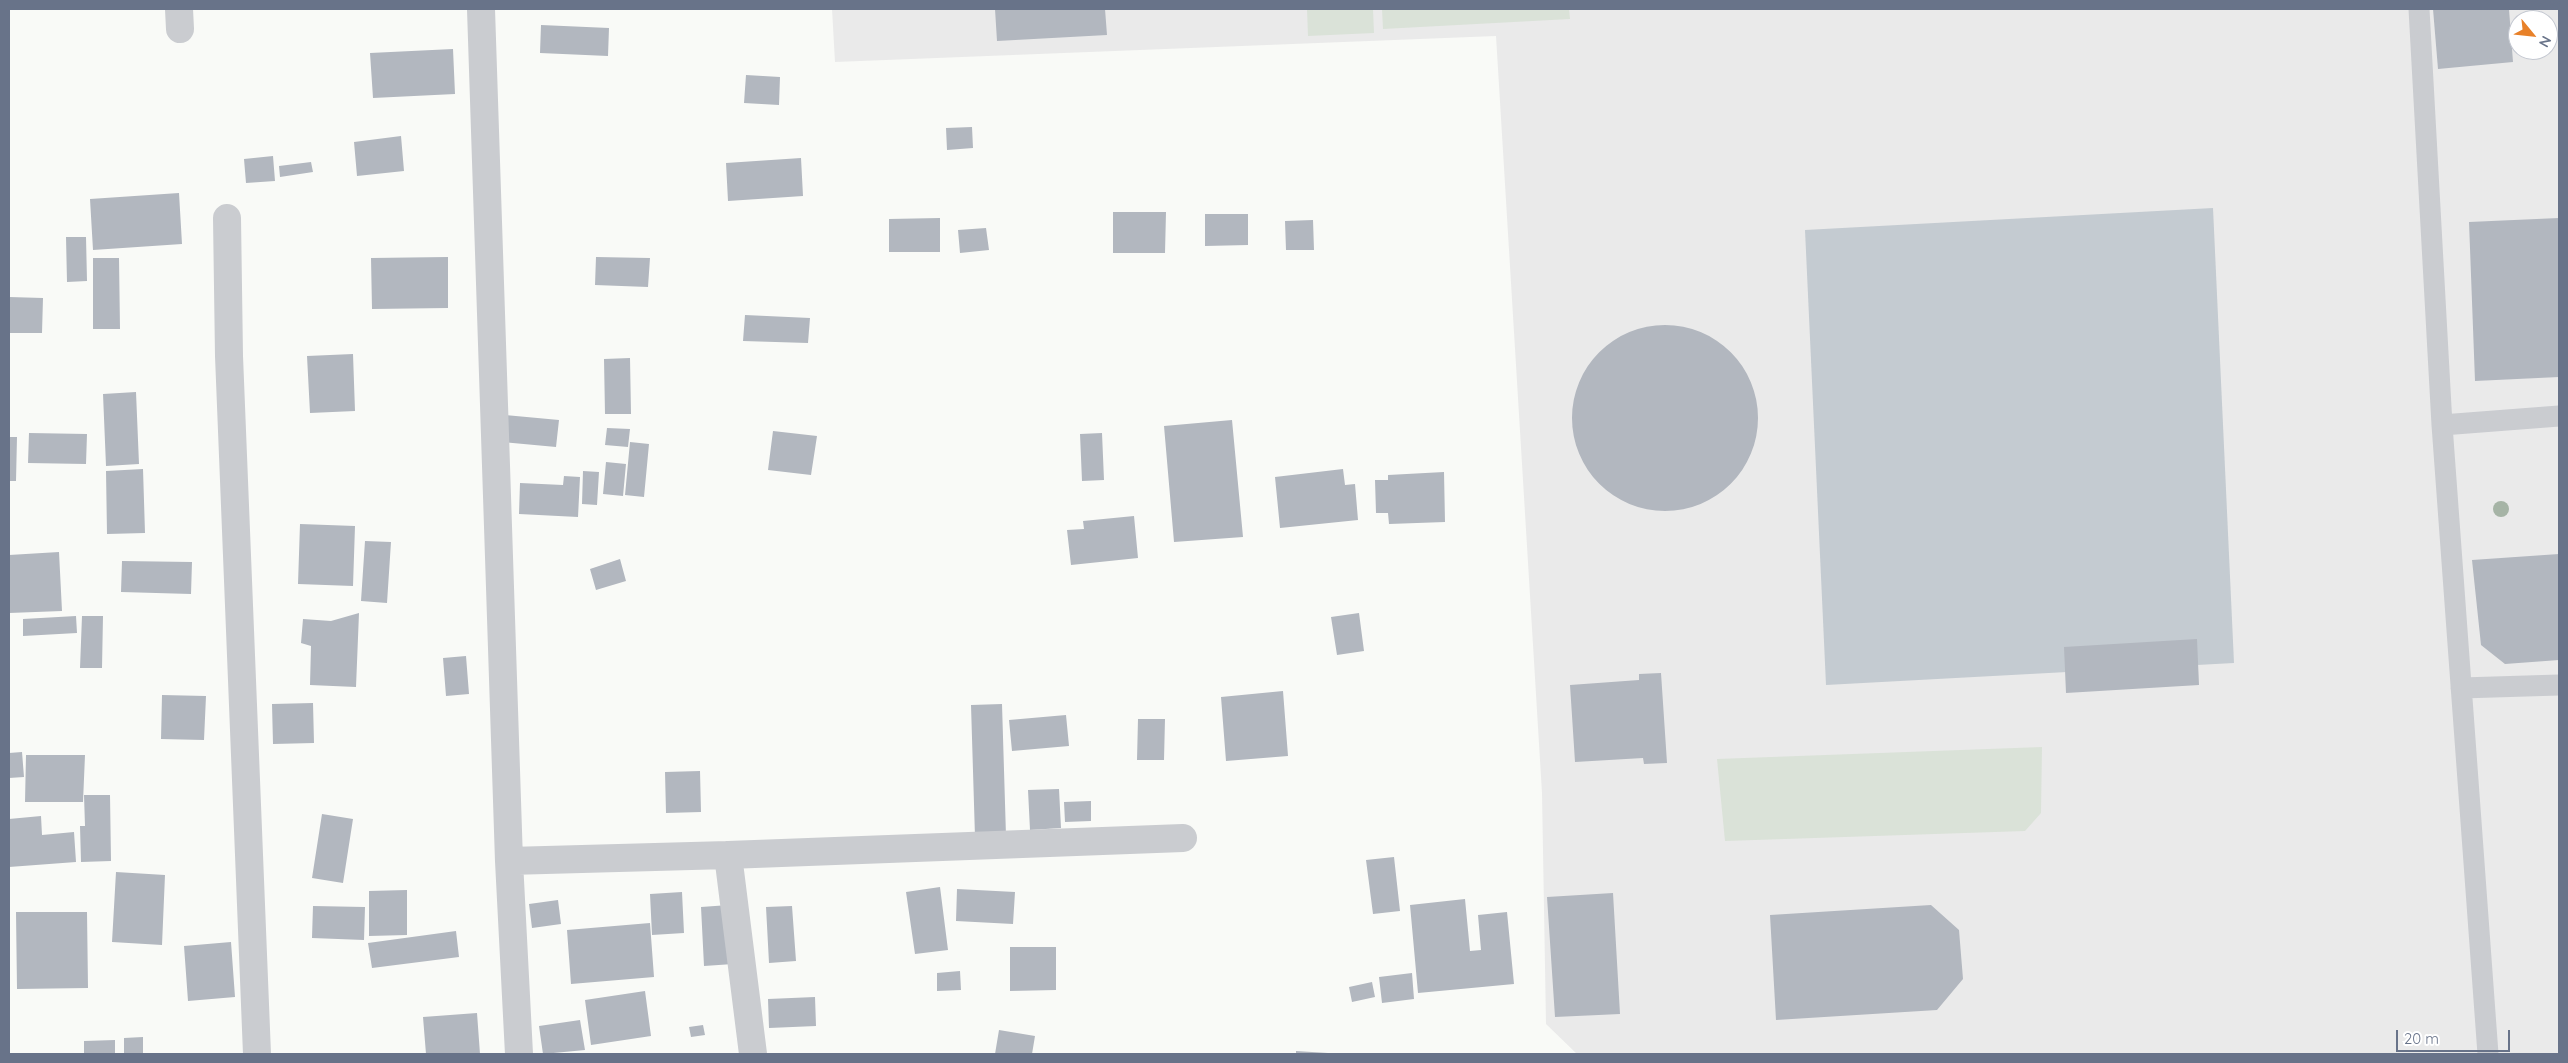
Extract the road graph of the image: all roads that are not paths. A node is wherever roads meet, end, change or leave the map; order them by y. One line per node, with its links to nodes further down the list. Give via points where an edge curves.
1 (481, 9): 10 (street)
2 (2419, 9): 5 (lane)
3 (227, 218): 11 (street, via 229,356)
4 (2559, 416): 5 (lane)
5 (2442, 425): 7 (lane)
6 (2559, 685): 7 (lane)
7 (2461, 688): 14 (lane)
8 (1183, 838): 9 (street)
9 (728, 855): 10 (street); 13 (street)
10 (509, 861): 12 (street)
11 (257, 1054)
12 (519, 1054)
13 (753, 1054)
14 (2488, 1054)

